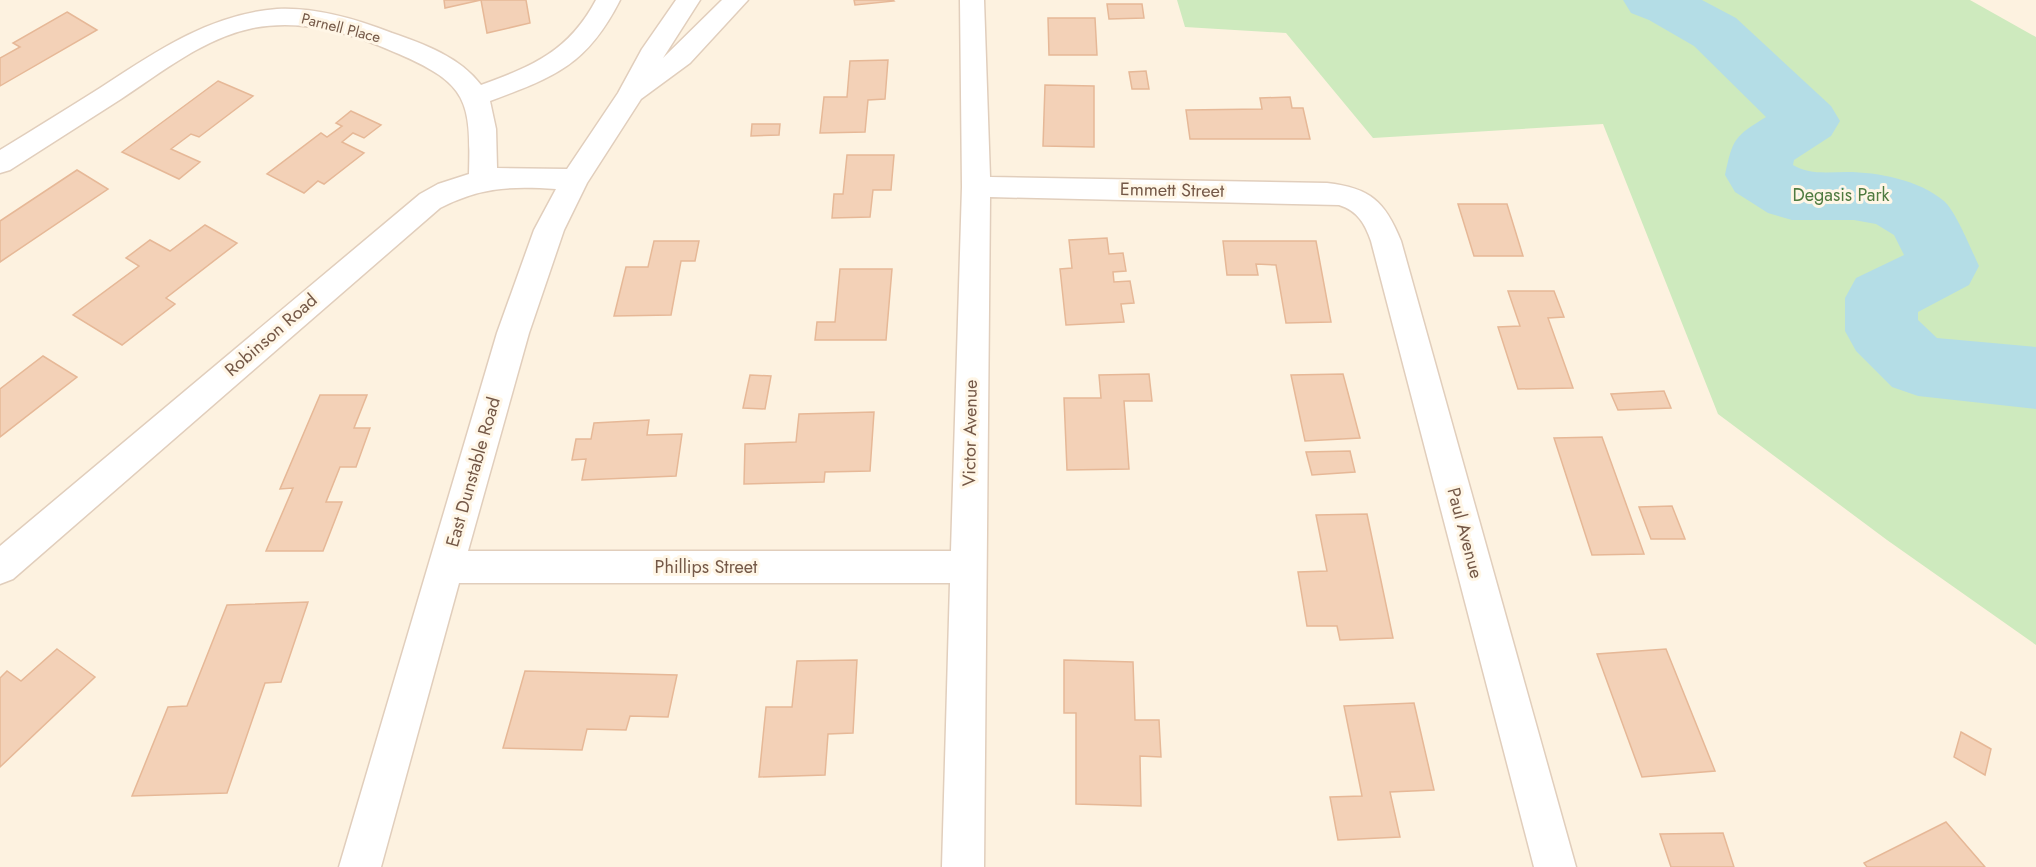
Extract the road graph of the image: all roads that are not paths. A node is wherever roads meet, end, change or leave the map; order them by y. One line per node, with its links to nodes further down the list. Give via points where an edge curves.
1 (608, 0): 6 (street, via 587,36 561,61)
2 (688, 0): 7 (street, East Dunstable Road)
3 (736, 0): 7 (street, East Dunstable Road, via 681,57)
4 (972, 0): 11 (street, Victor Avenue)
5 (241, 11): 6 (street, Parnell Place, via 333,23 372,34 439,63 462,79); 8 (street, Parnell Place, via 219,29 182,47)
6 (476, 96): 9 (street, Parnell Place, via 484,127)
7 (630, 96): 10 (street, East Dunstable Road)
8 (0, 163)
9 (483, 179): 10 (street, Robinson Road, via 514,176); 13 (street, Robinson Road, via 441,195 403,222)
10 (574, 180): 14 (street, East Dunstable Road, via 536,264)
11 (976, 187): 12 (street, Emmett Street, via 1314,192 1339,194); 15 (street, Victor Avenue)
12 (1365, 205): 18 (street, Paul Avenue, via 1376,216 1386,241)
13 (0, 567)
14 (446, 567): 15 (street, Phillips Street); 16 (street, East Dunstable Road)
15 (967, 567): 17 (street, Victor Avenue)
16 (360, 867)
17 (963, 867)
18 (1555, 867)

